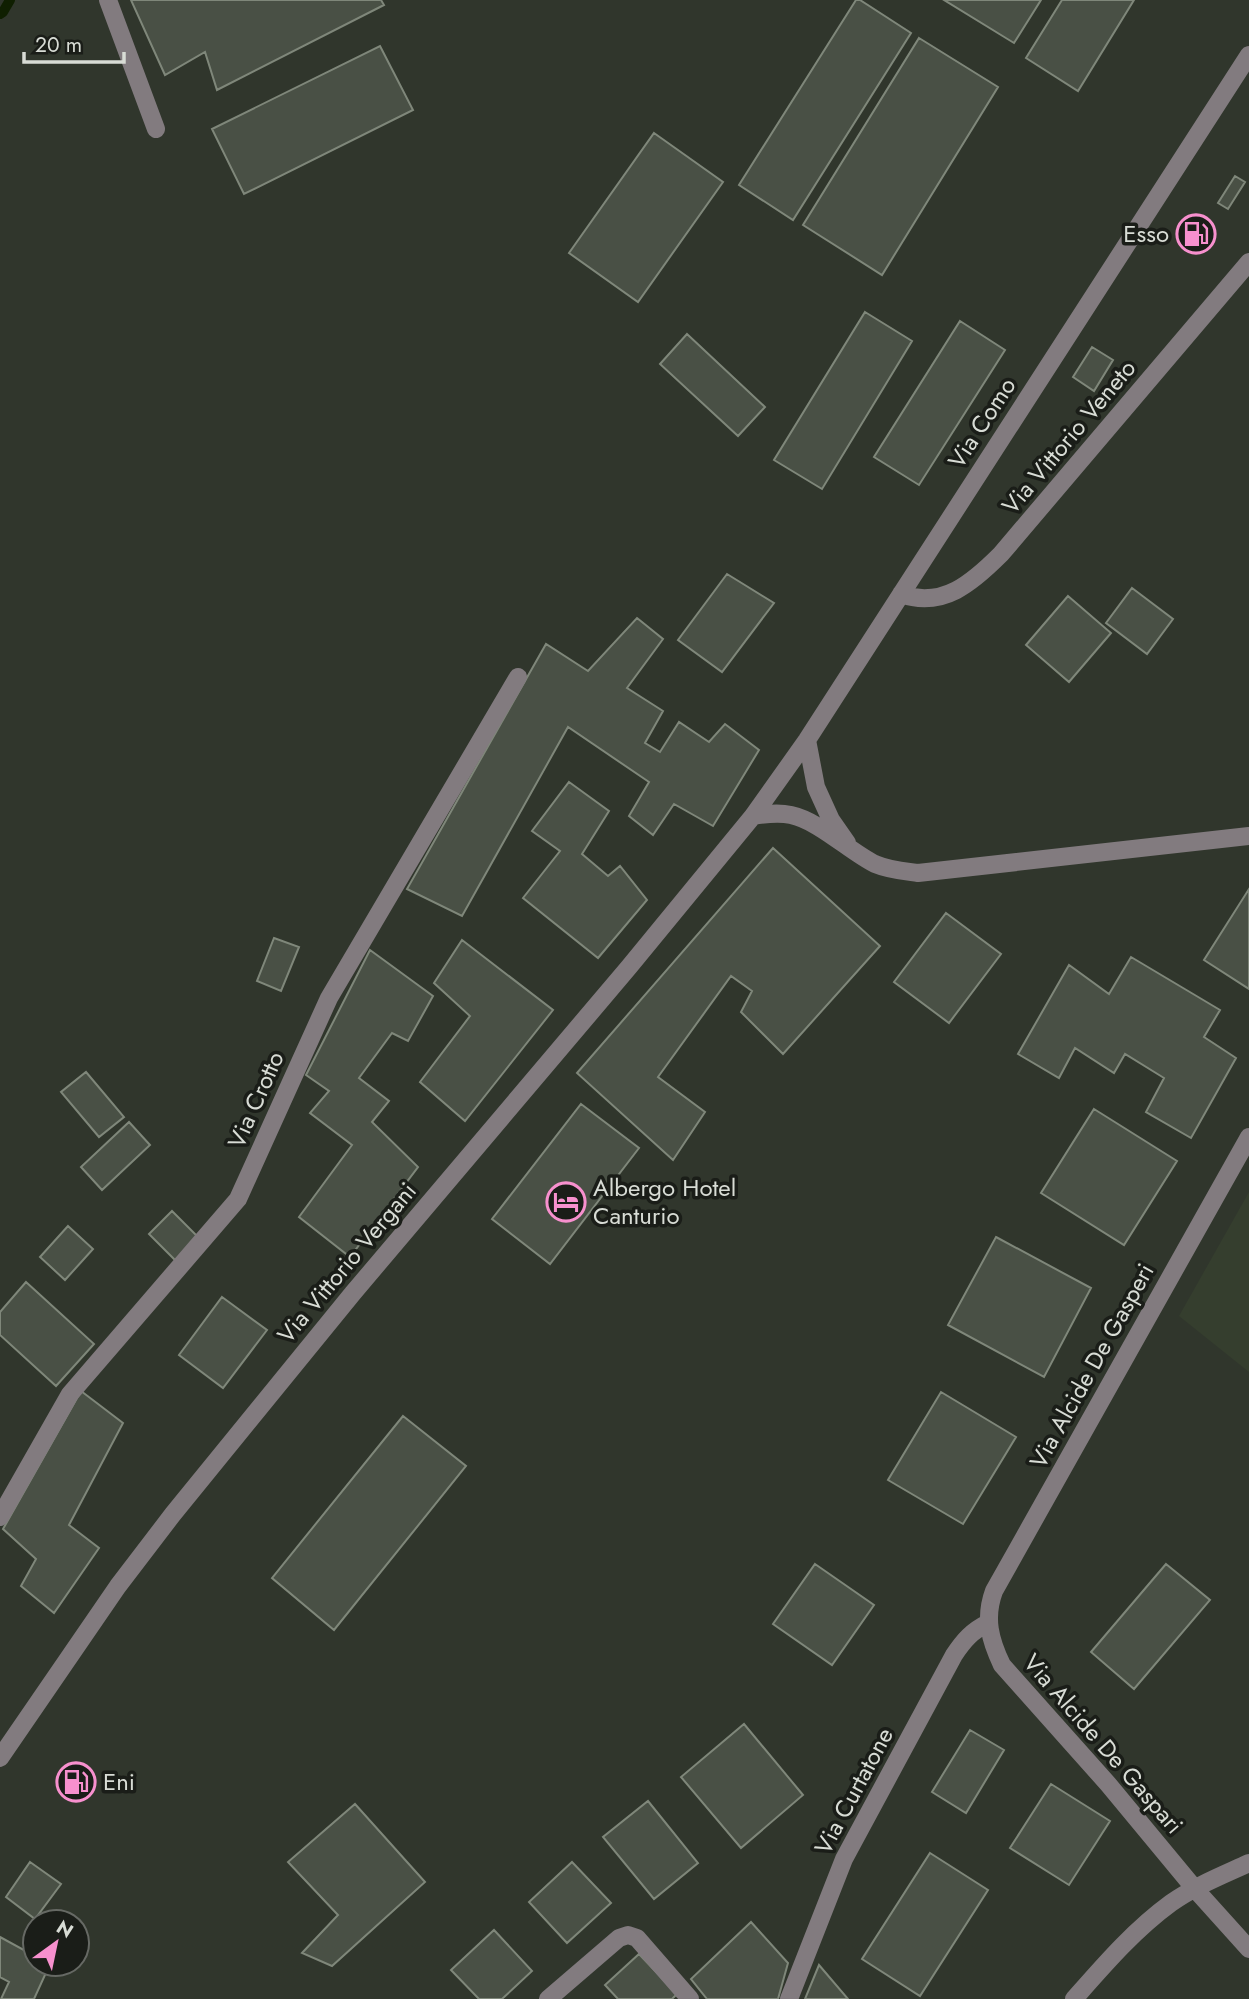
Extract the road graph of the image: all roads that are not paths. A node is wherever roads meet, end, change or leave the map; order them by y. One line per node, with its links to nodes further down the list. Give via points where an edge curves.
1 (108, 0): 3 (street)
2 (1249, 55): 5 (street, Via Como)
3 (156, 128)
4 (1249, 262): 5 (street, Via Vittorio Veneto, via 982,574 933,599)
5 (901, 594): 7 (street, Via Como)
6 (518, 677): 12 (street, Via Crotto, via 329,998 238,1199 70,1394)
7 (807, 740): 8 (street, Via Como); 10 (street, via 816,787)
8 (753, 816): 10 (street, via 792,815); 14 (street, Via Vittorio Vergani, via 173,1514)
9 (1249, 836): 10 (street, via 918,873 876,864)
10 (851, 848)
11 (1249, 1137): 13 (street, Via Alcide De Gasperi, via 994,1591)
12 (0, 1517)
13 (988, 1623): 16 (street, Via Alcide De Gaspari, via 1003,1665); 20 (street, Via Curtatone, via 963,1641 844,1859)
14 (0, 1758)
15 (1249, 1863): 16 (street)
16 (1195, 1889): 17 (street, Via Alcide De Gaspari); 21 (street, via 1172,1902 1122,1945)
17 (1249, 1949)
18 (548, 1999): 19 (street, via 628,1935 637,1938)
19 (690, 1999)
20 (789, 1999)
21 (1074, 1999)

